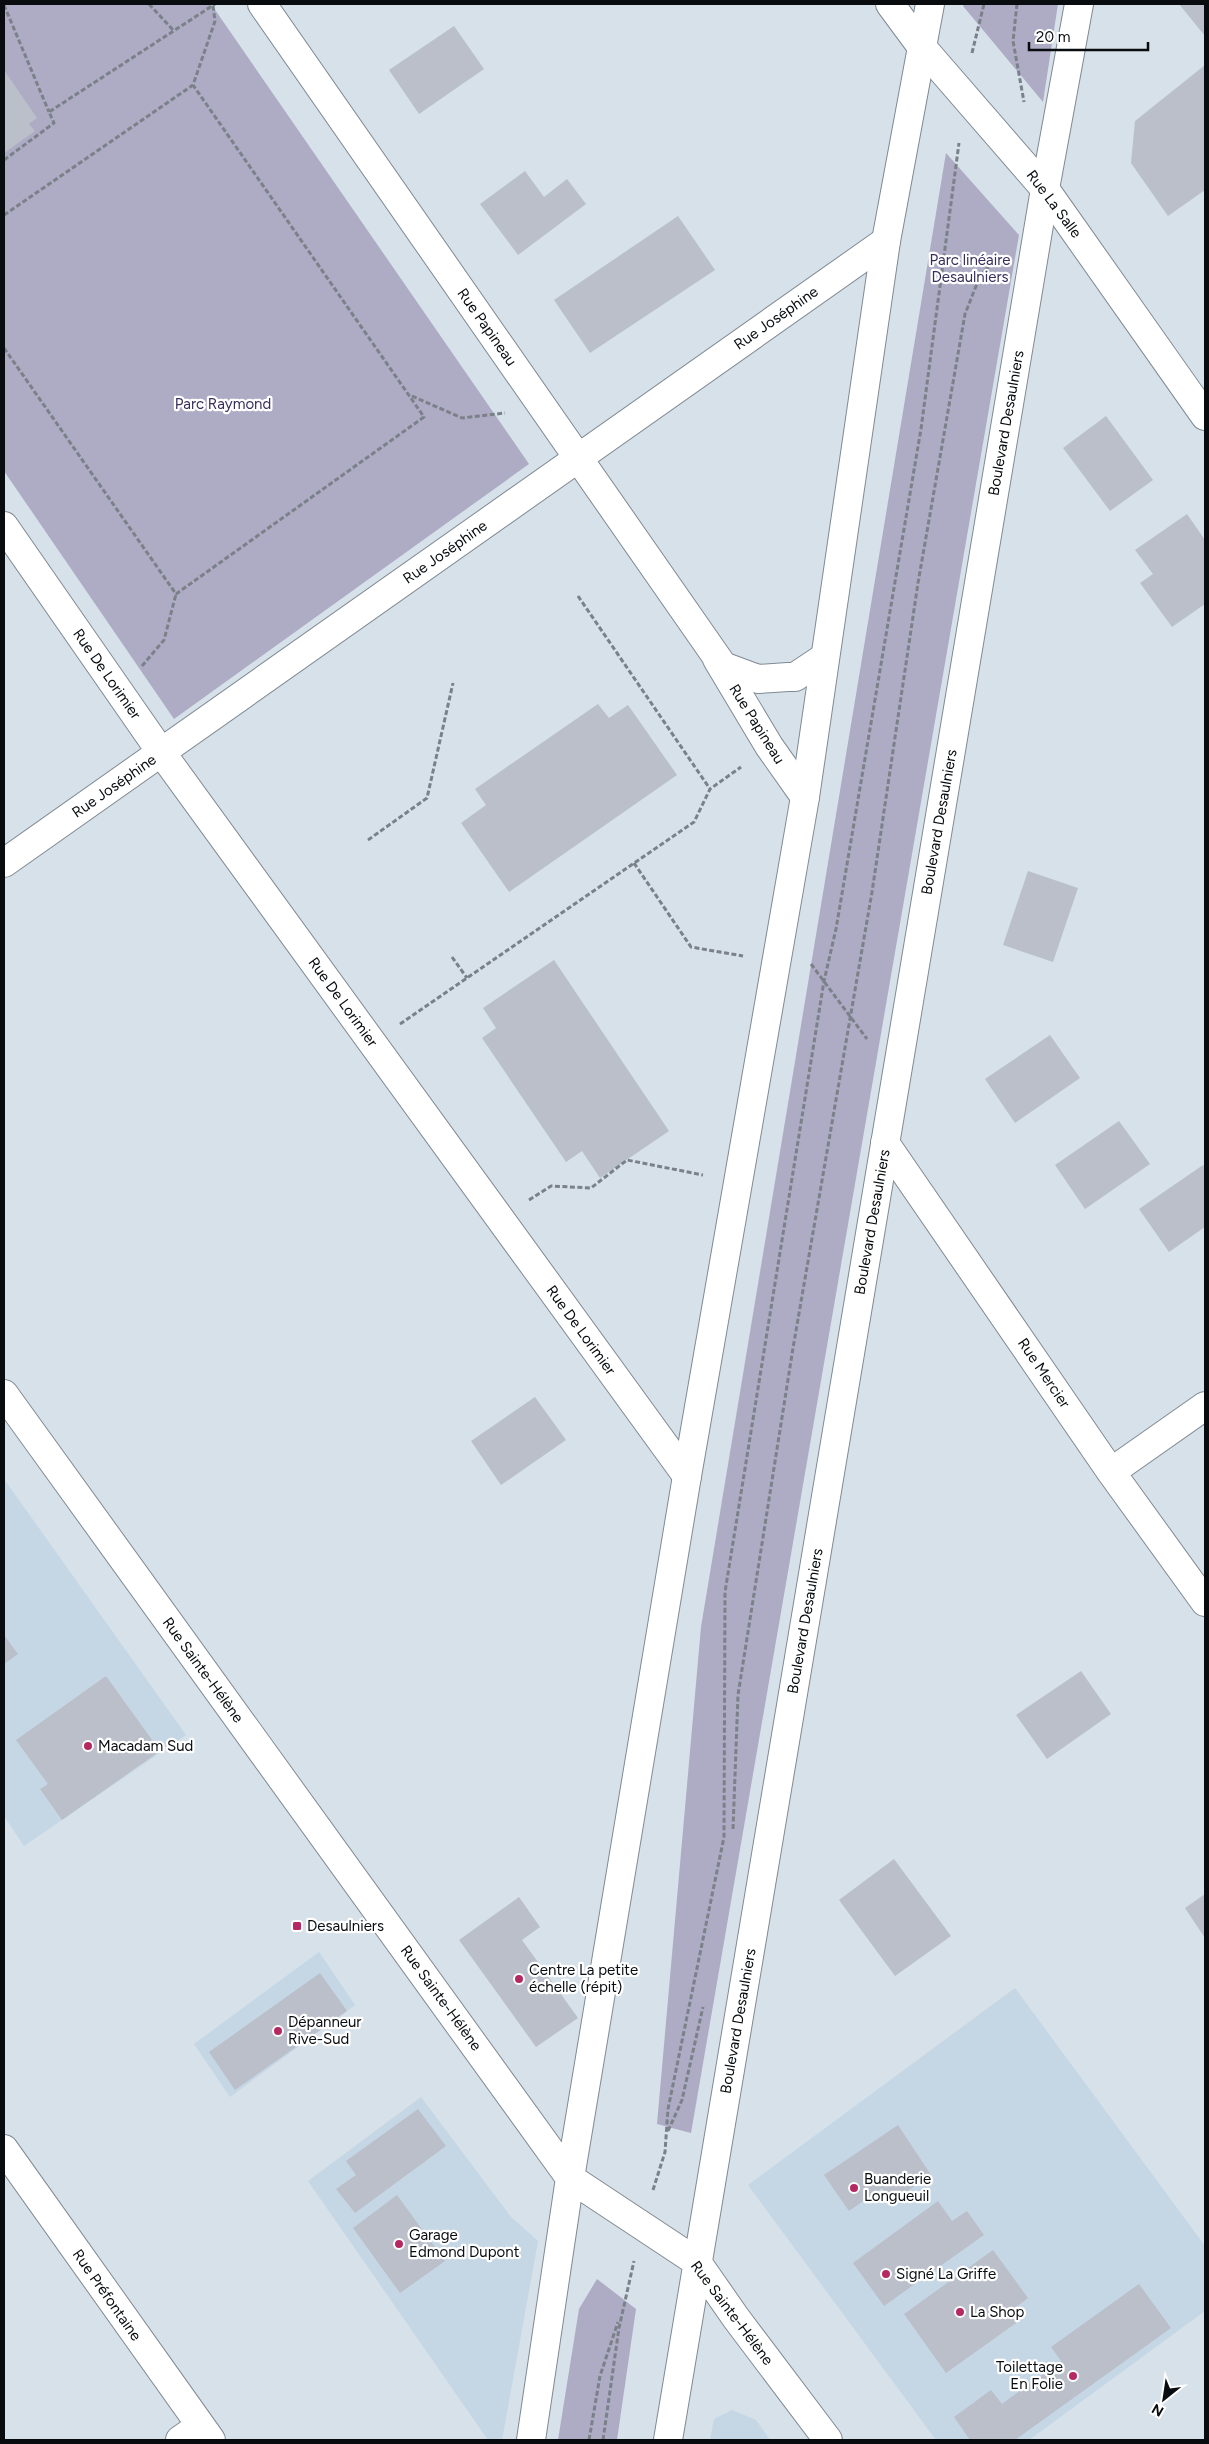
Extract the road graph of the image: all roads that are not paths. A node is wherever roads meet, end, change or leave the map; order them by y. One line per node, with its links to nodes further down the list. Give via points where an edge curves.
1 (262, 4): 9 (street, Rue Papineau)
2 (890, 4): 5 (street, Rue La Salle)
3 (930, 4): 5 (street)
4 (1078, 4): 6 (street, Boulevard Desaulniers)
5 (920, 46): 6 (street, Rue La Salle); 7 (street)
6 (1045, 189): 8 (street, Rue La Salle); 16 (street, Boulevard Desaulniers)
7 (886, 240): 9 (street, Rue Joséphine); 12 (street)
8 (1205, 416)
9 (578, 458): 11 (street, Rue Papineau); 13 (street, Rue Joséphine)
10 (4, 526): 13 (street, Rue De Lorimier)
11 (712, 651): 12 (street, Rue Papineau, via 723,666 758,679 795,677); 14 (street, Rue Papineau, via 769,746)
12 (825, 657): 14 (street)
13 (161, 752): 15 (street, Rue Joséphine); 20 (street, Rue De Lorimier)
14 (805, 796): 20 (street)
15 (4, 863)
16 (885, 1143): 19 (street, Rue Mercier); 24 (street, Boulevard Desaulniers)
17 (4, 1394): 23 (street, Rue Sainte-Hélène)
18 (1205, 1406): 19 (street)
19 (1111, 1472): 21 (street, Rue Mercier)
20 (687, 1476): 23 (street)
21 (1205, 1602)
22 (4, 2149): 25 (street, Rue Préfontaine)
23 (570, 2178): 24 (street, Rue Sainte-Hélène); 26 (street)
24 (697, 2262): 27 (street, Boulevard Desaulniers); 28 (street, Rue Sainte-Hélène)
25 (197, 2436)
26 (531, 2440)
27 (668, 2440)
28 (828, 2440)

